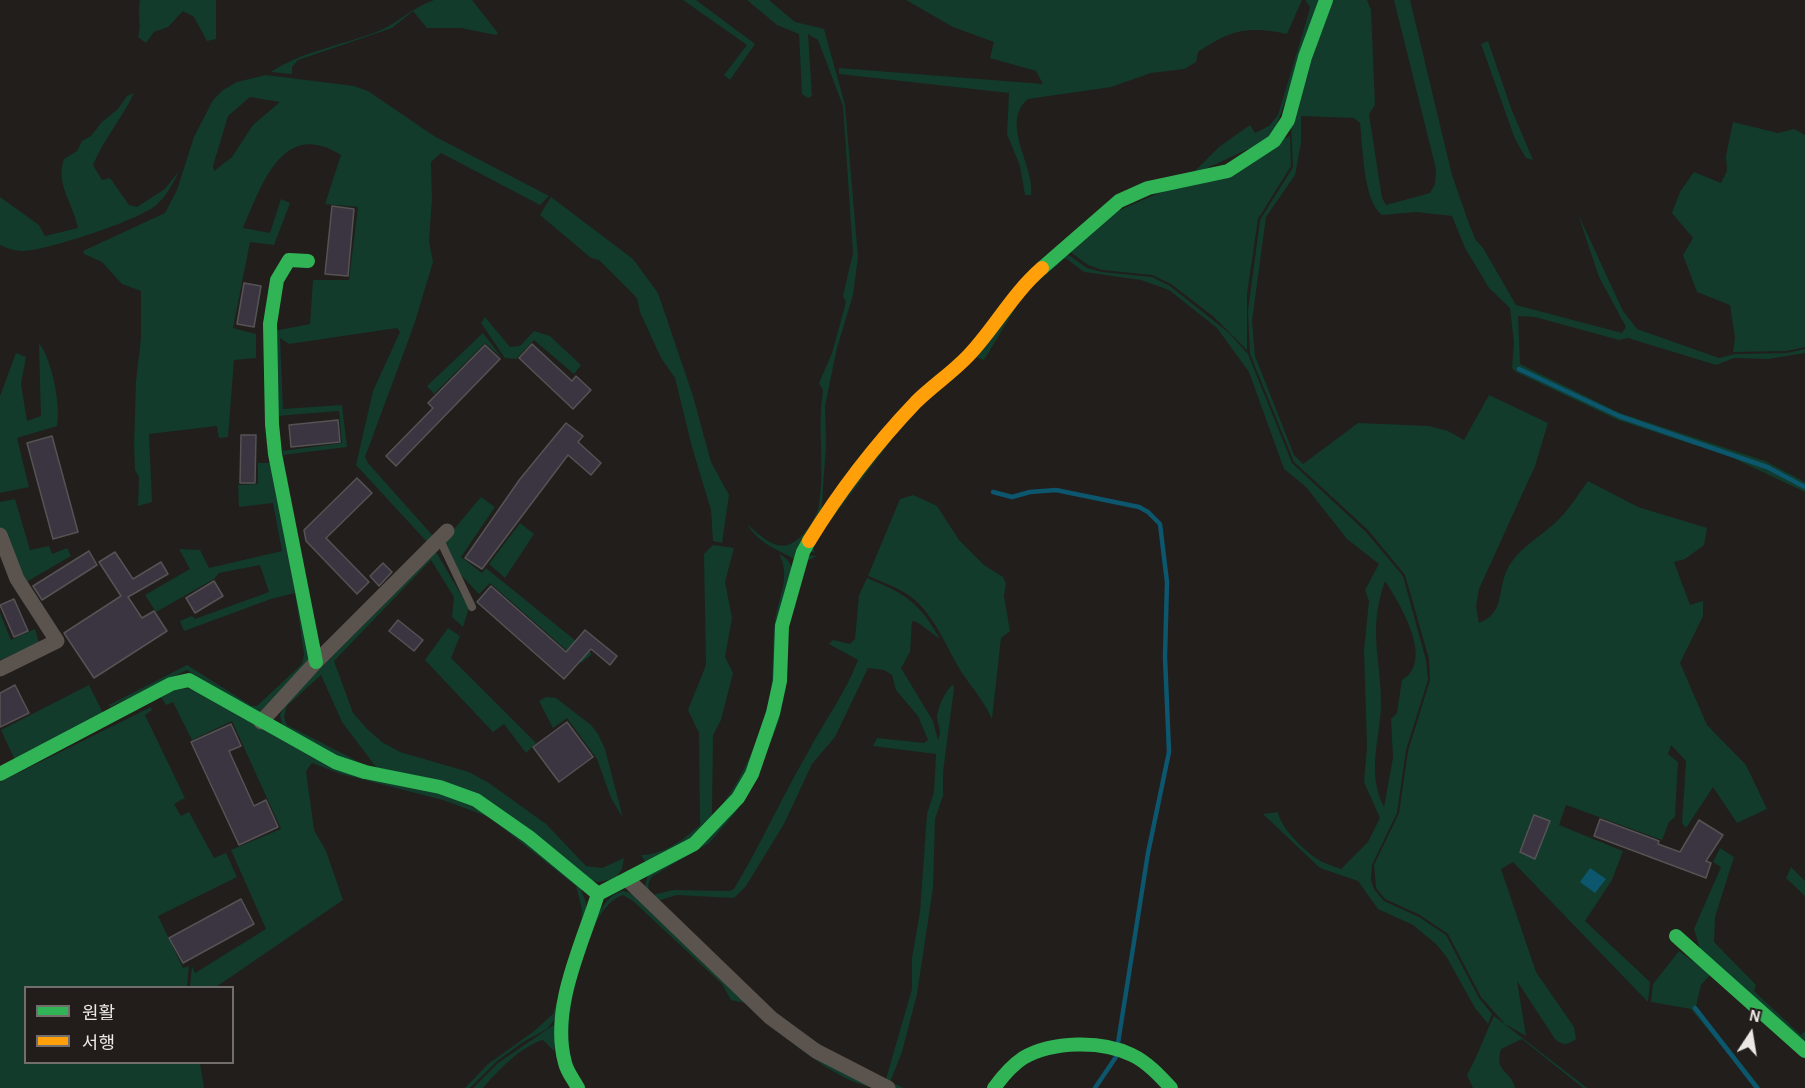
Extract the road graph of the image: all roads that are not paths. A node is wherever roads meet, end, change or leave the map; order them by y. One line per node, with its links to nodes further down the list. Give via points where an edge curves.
1 (1326, 0): 10 (street, via 1288,120 1274,141 1228,171 1148,188 1119,201 1037,271 968,356 892,428 803,552 782,626 778,694 759,757 745,787 724,815 694,844)
2 (308, 261): 6 (street, via 289,260 280,273 270,324 275,454)
3 (0, 535): 7 (street, via 17,579 57,641)
4 (443, 535): 5 (lane); 6 (street)
5 (472, 607)
6 (316, 662): 8 (street)
7 (0, 669)
8 (261, 722): 9 (street, via 207,688 183,679); 11 (street, via 350,767 440,787 476,800 529,837)
9 (0, 774)
10 (628, 880): 11 (street); 15 (street, via 771,1018 822,1055)
11 (598, 894): 14 (street, via 572,978 564,1026 565,1061)
12 (1676, 936): 13 (street)
13 (1805, 1051)
14 (578, 1088)
15 (888, 1088)
16 (994, 1088): 17 (street, via 1009,1069 1027,1056 1048,1048 1084,1046 1131,1055)
17 (1171, 1088)

